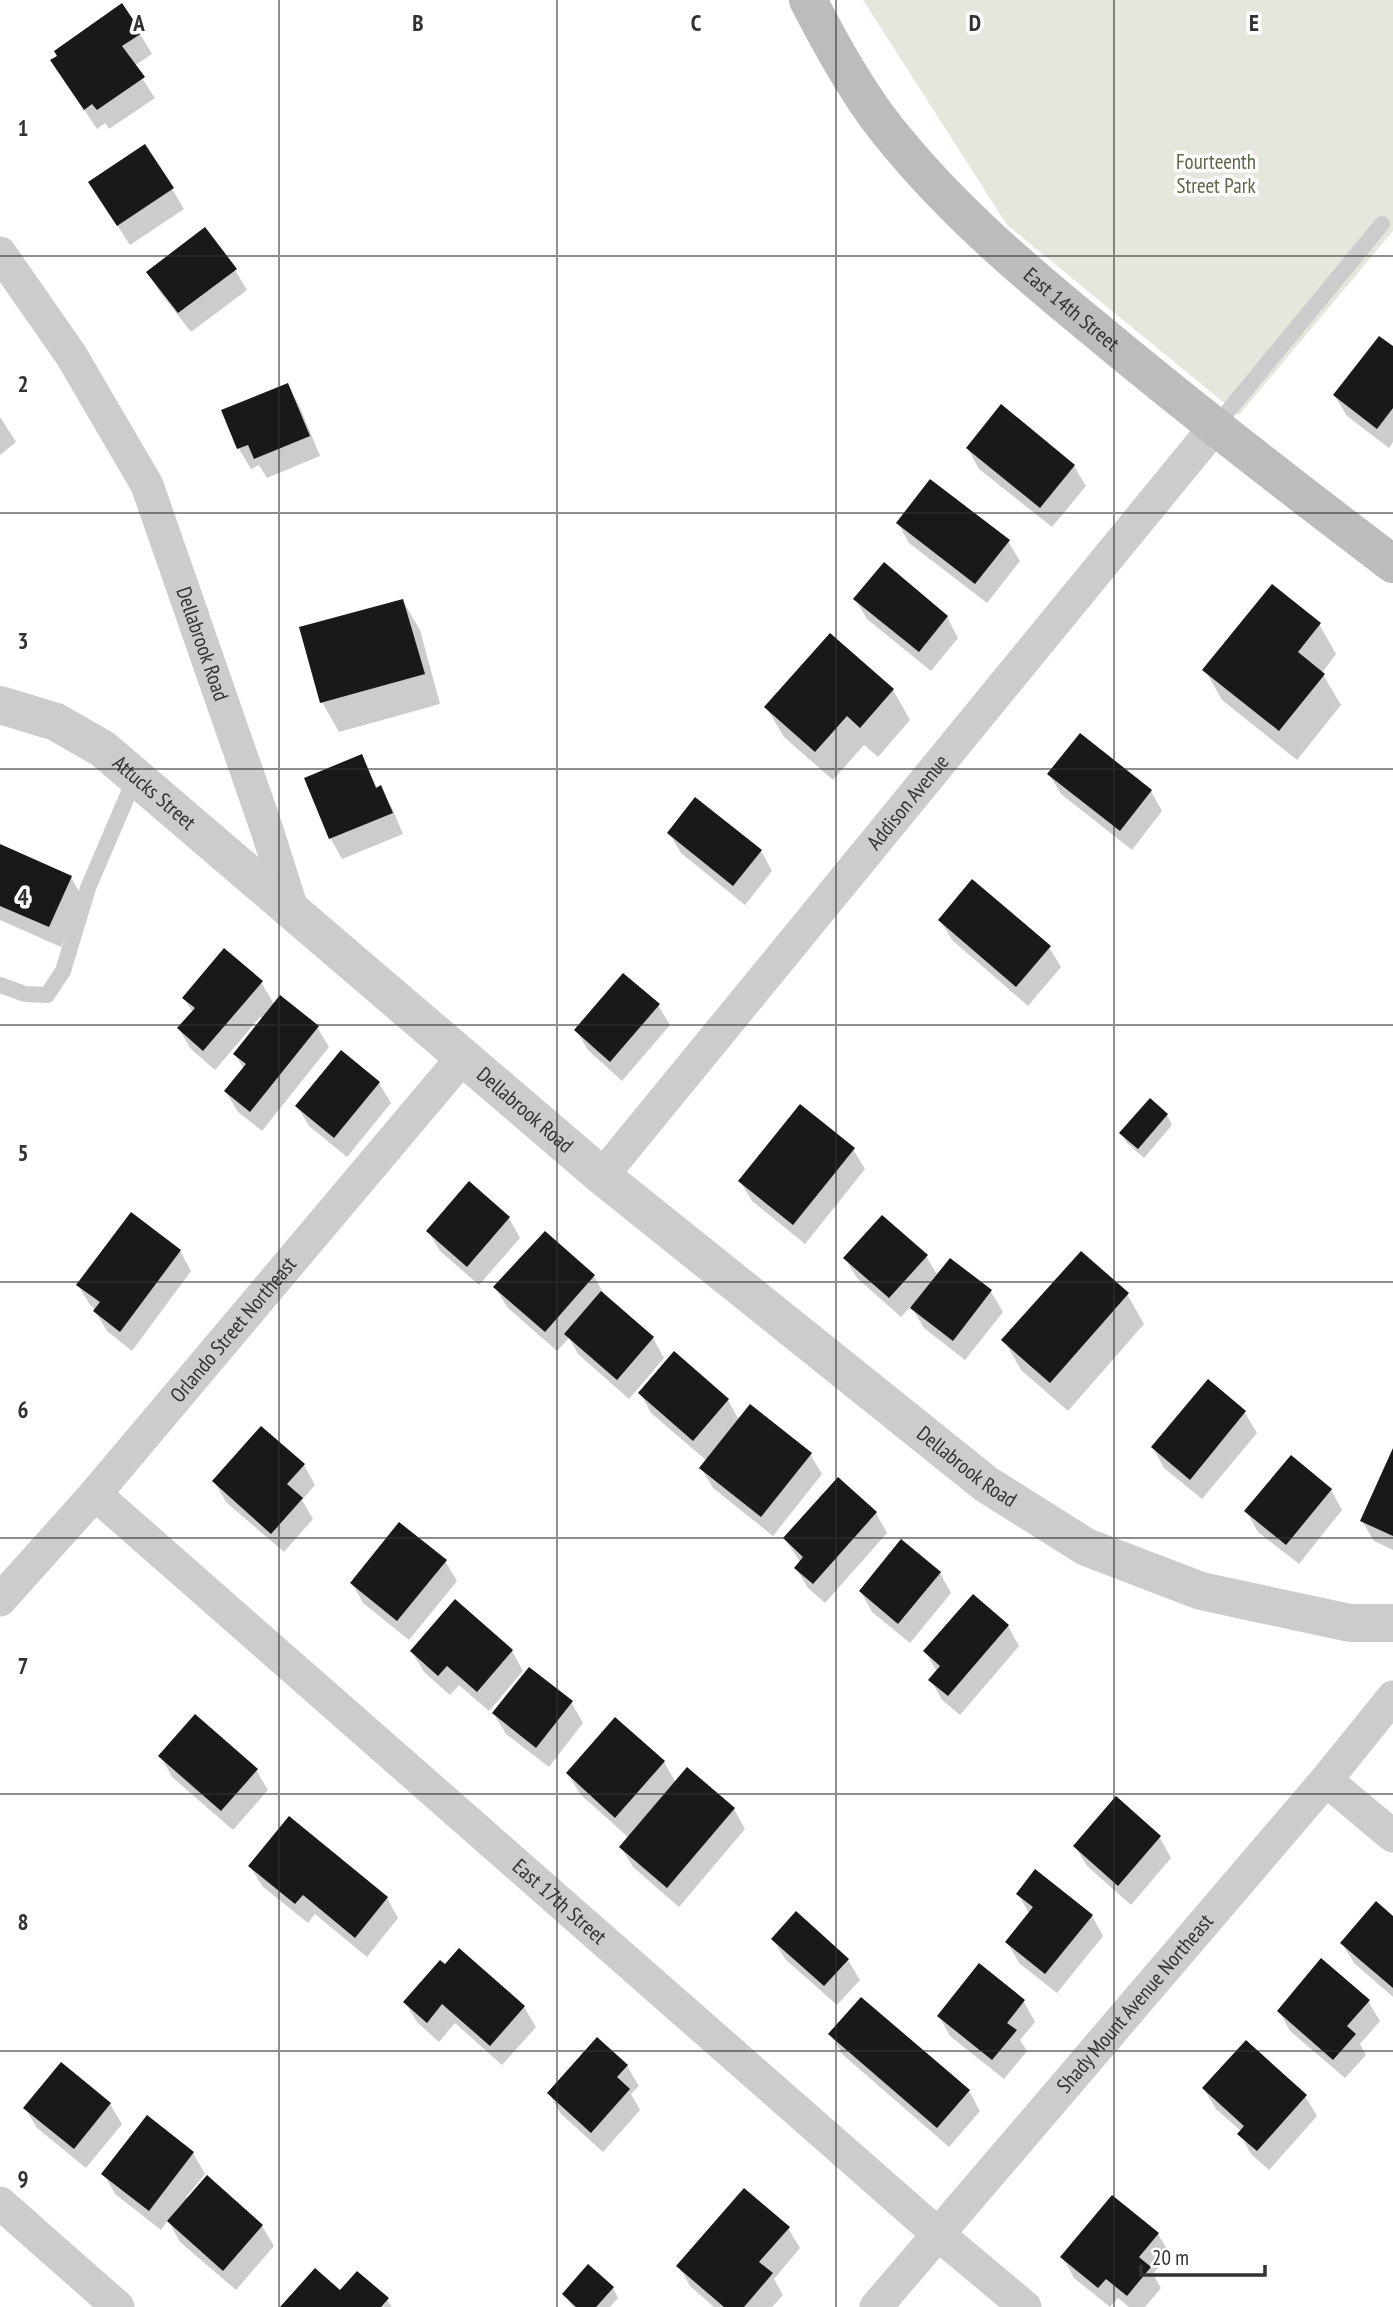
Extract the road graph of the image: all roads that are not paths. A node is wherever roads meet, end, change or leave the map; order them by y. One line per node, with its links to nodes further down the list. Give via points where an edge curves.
1 (808, 0): 4 (main road, East 14th Street, via 836,55 878,117 926,175 1006,256)
2 (1382, 224): 4 (lane)
3 (0, 253): 8 (street, Dellabrook Road, via 71,355 147,485)
4 (1214, 428): 5 (main road, East 14th Street); 11 (street, Addison Avenue)
5 (1393, 564)
6 (0, 705): 7 (street, Attucks Street, via 56,722 81,735)
7 (136, 776): 8 (street, Attucks Street); 9 (lane, via 88,888 63,971 53,987 47,995)
8 (292, 909): 10 (street, Dellabrook Road)
9 (0, 985)
10 (463, 1057): 11 (street, Dellabrook Road); 12 (street, Orlando Street Northeast)
11 (602, 1176): 14 (street, Dellabrook Road, via 986,1484 1086,1547 1201,1591 1350,1623)
12 (94, 1494): 13 (street, Orlando Street Northeast); 19 (street, East 17th Street)
13 (0, 1600)
14 (1393, 1623)
15 (1393, 1697): 16 (street, Shady Mount Avenue Northeast)
16 (1326, 1780): 17 (street); 19 (street, Shady Mount Avenue Northeast)
17 (1393, 1836)
18 (0, 2203): 20 (street)
19 (939, 2235): 21 (street, Shady Mount Avenue Northeast); 22 (street, East 17th Street)
20 (118, 2307)
21 (876, 2307)
22 (1025, 2307)

